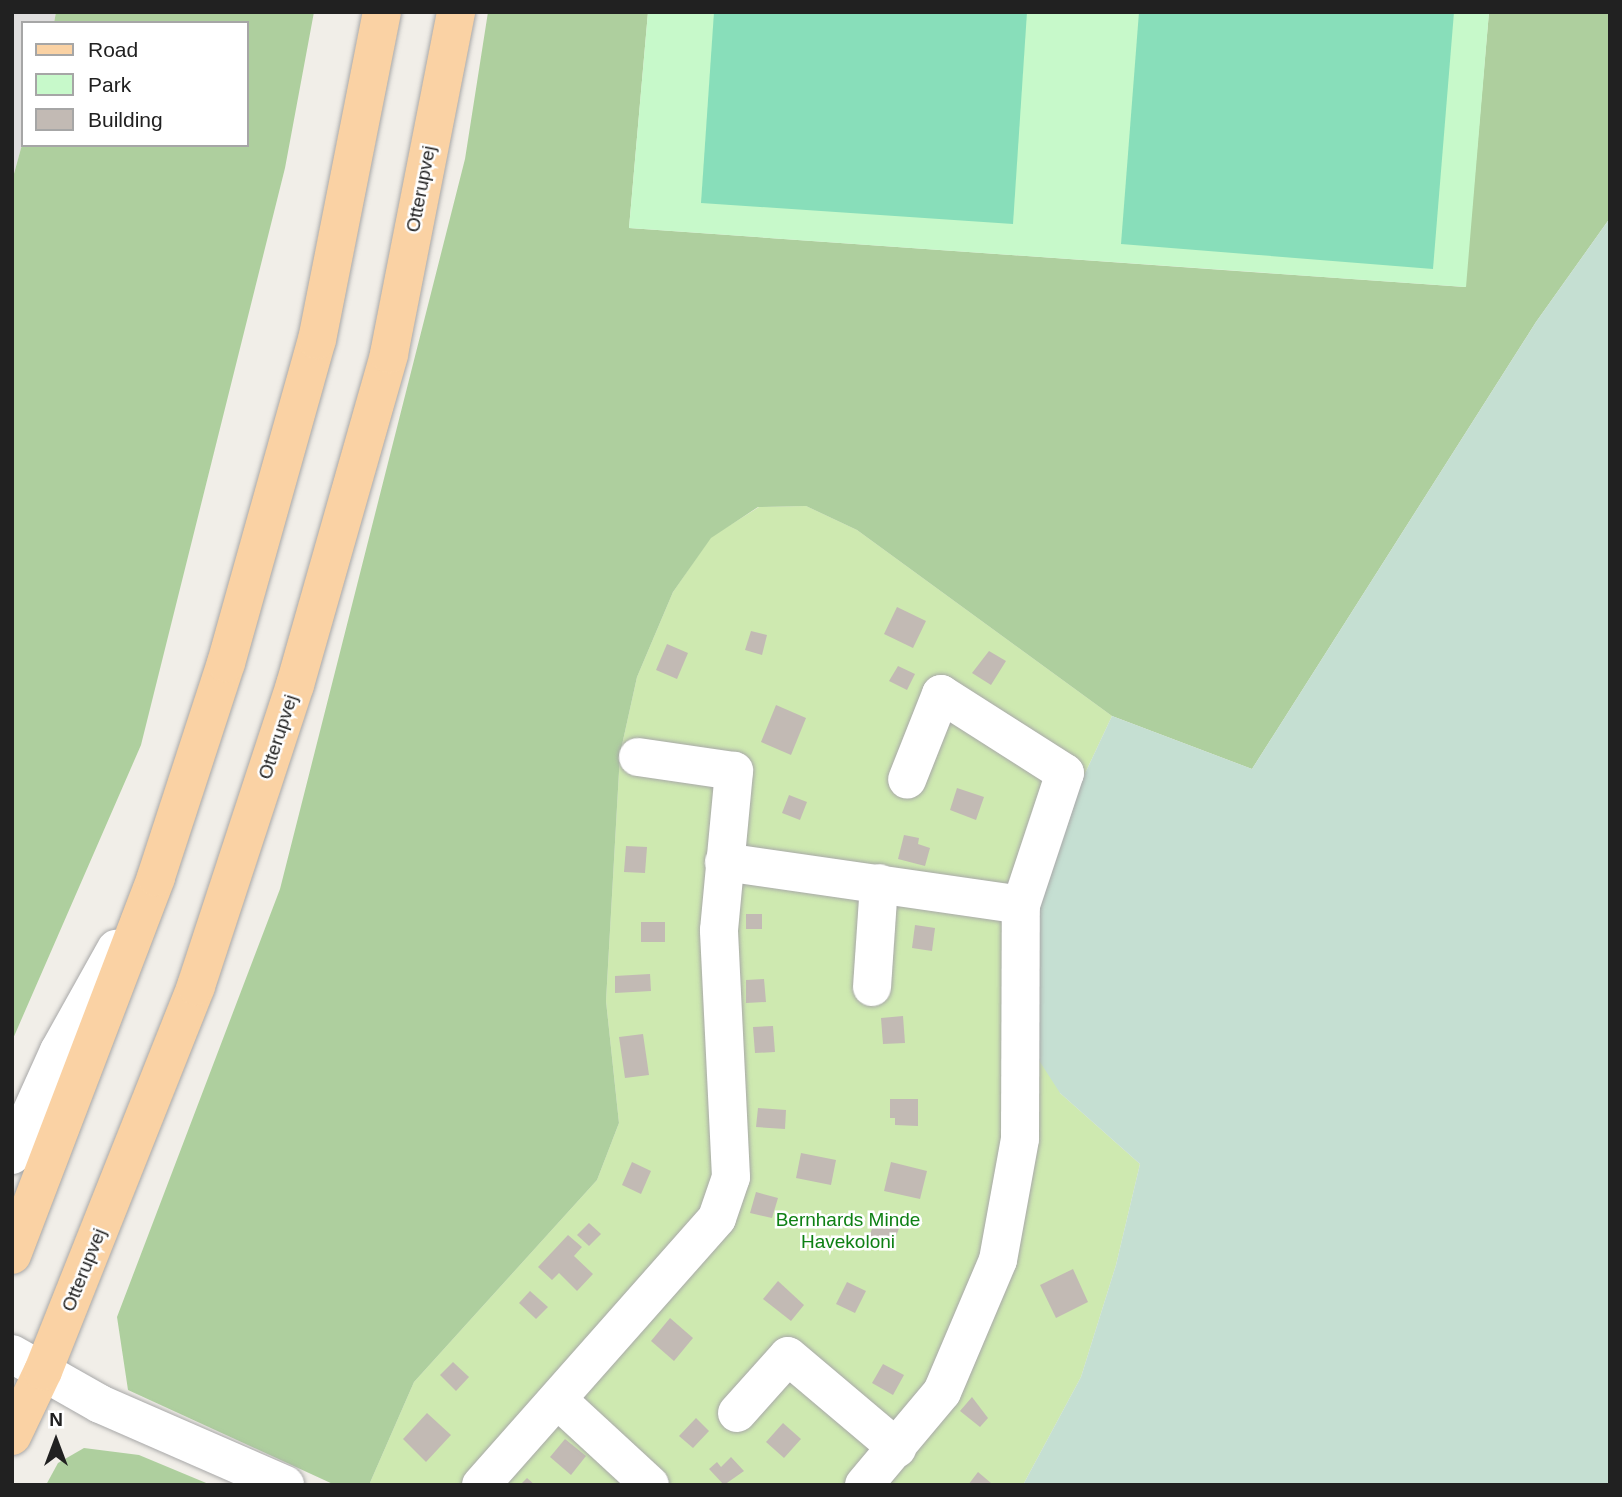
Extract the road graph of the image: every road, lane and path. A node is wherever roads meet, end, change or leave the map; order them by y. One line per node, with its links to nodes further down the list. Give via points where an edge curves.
1 (382, 12): 6 (main road, via 317,340 226,663)
2 (456, 12): 12 (main road, Otterupvej, via 389,354 295,685 196,986)
3 (638, 757): 5 (street, via 734,771)
4 (907, 780): 8 (street, via 941,694 1065,773)
5 (724, 862): 7 (street); 13 (street, via 719,930 731,1177 717,1218)
6 (156, 877): 10 (street, via 59,1051); 11 (main road)
7 (879, 883): 8 (street); 9 (street)
8 (1021, 905): 16 (street, via 1020,1139 998,1260 942,1392)
9 (872, 987)
10 (12, 1155)
11 (12, 1255)
12 (22, 1367): 15 (main road, Otterupvej); 17 (street)
13 (558, 1400): 18 (street); 19 (street)
14 (737, 1413): 16 (street, via 788,1356)
15 (12, 1436)
16 (897, 1448): 20 (street)
17 (285, 1485)
18 (481, 1485)
19 (650, 1485)
20 (863, 1485)

